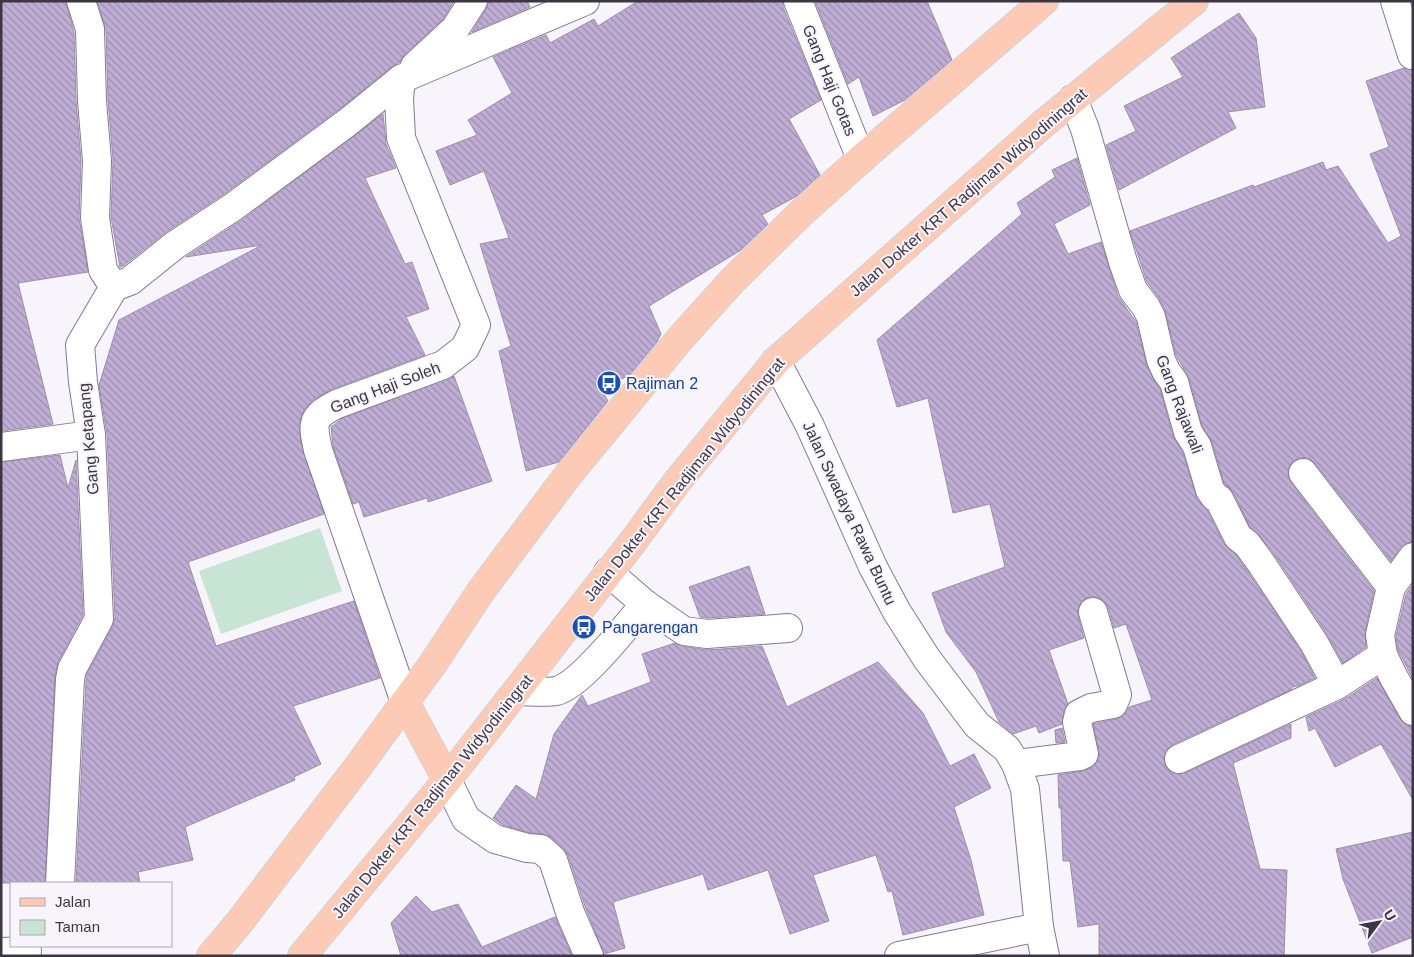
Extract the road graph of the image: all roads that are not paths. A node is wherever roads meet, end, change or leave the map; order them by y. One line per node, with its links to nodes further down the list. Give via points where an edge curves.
1 (81, 1): 12 (street, via 90,29 97,160 96,218 103,270)
2 (472, 1): 9 (street, via 455,29)
3 (585, 1): 9 (street)
4 (798, 1): 11 (street, Gang Haji Gotas)
5 (1194, 1): 10 (main road, Jalan Dokter KRT Radjiman Widyodiningrat)
6 (1395, 1): 8 (street)
7 (1033, 5): 11 (main road)
8 (1412, 55)
9 (402, 79): 12 (street, via 233,207 130,281); 26 (street, Gang Haji Soleh, via 399,99 401,138 476,326 465,348 443,365 337,404 322,412 314,422 318,450)
10 (1073, 99): 13 (main road, Jalan Dokter KRT Radjiman Widyodiningrat); 24 (street, Gang Rajawali, via 1085,129 1123,262 1133,290 1151,317 1161,360 1174,382 1188,432 1198,446 1210,490 1219,499 1238,537 1254,552)
11 (861, 159): 26 (main road, via 732,281 678,340 568,475)
12 (114, 287): 14 (street, Gang Ketapang, via 80,345)
13 (776, 361): 18 (main road, Jalan Dokter KRT Radjiman Widyodiningrat); 29 (street, Jalan Swadaya Rawa Buntu, via 897,612 926,659 977,725 1007,749)
14 (91, 435): 15 (street); 31 (street, Gang Ketapang, via 99,619 72,669 70,679)
15 (1, 446)
16 (1303, 473): 19 (street)
17 (1413, 557): 19 (street)
18 (608, 572): 20 (street); 25 (main road, Jalan Dokter KRT Radjiman Widyodiningrat)
19 (1391, 588): 23 (street, via 1380,635)
20 (645, 604): 22 (street, via 684,631 707,634); 25 (street, via 571,685 555,691)
21 (1093, 612): 29 (street, via 1117,695 1113,704 1079,714 1077,722 1084,754)
22 (788, 628)
23 (1384, 655): 24 (street); 27 (street)
24 (1337, 685): 28 (street)
25 (516, 691): 30 (main road, Jalan Dokter KRT Radjiman Widyodiningrat)
26 (405, 702): 30 (main road); 33 (main road)
27 (1413, 711)
28 (1179, 759)
29 (1016, 764): 32 (street, Jalan Swadaya Rawa Buntu, via 1025,789)
30 (448, 780): 34 (main road, Jalan Dokter KRT Radjiman Widyodiningrat); 35 (street, via 466,819 495,840 541,849 553,860)
31 (60, 882)
32 (1038, 927): 36 (street); 37 (street, Jalan Swadaya Rawa Buntu)
33 (211, 956)
34 (302, 956)
35 (589, 956)
36 (899, 956)
37 (1045, 956)

